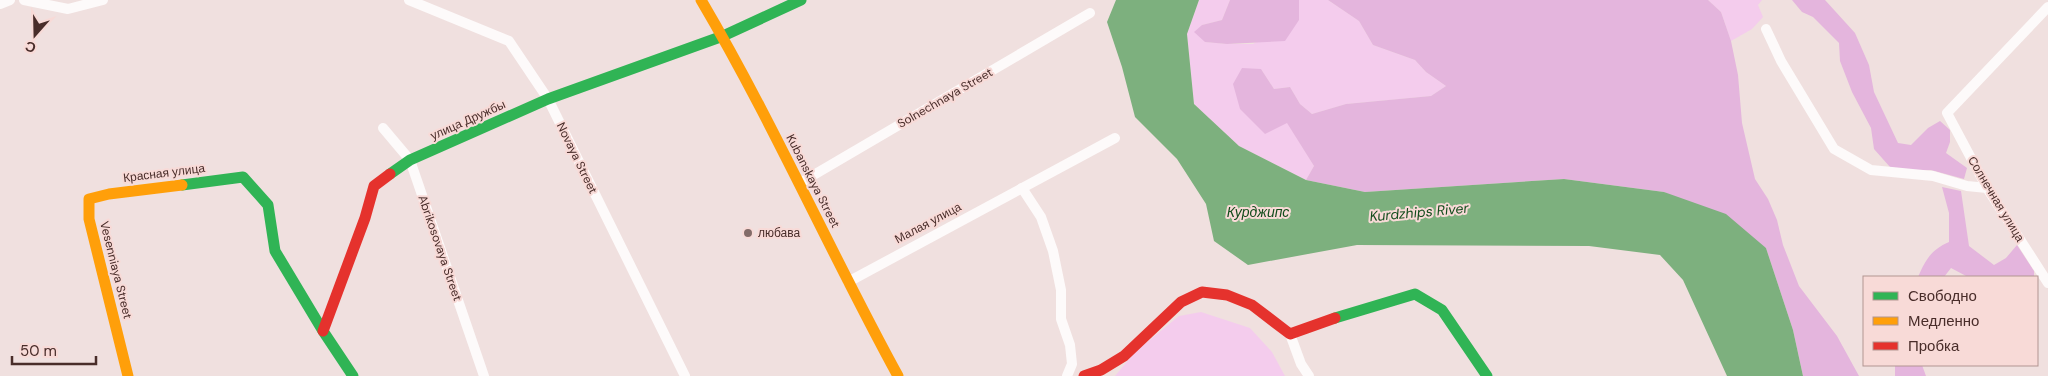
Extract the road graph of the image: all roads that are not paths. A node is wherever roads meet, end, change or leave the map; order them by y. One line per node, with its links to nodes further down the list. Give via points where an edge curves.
1 (10, 0): 7 (street)
2 (24, 0): 3 (street, via 68,9)
3 (102, 0)
4 (409, 0): 12 (street, Novaya Street, via 509,41)
5 (700, 0): 11 (street, Kubanskaya Street)
6 (800, 0): 11 (street, улица Дружбы)
7 (0, 4)
8 (2048, 7): 18 (street, Солнечная улица, via 1947,113)
9 (1090, 13): 16 (street, Solnechnaya Street)
10 (1766, 29): 18 (street, via 1781,61 1834,149 1871,170 1933,176)
11 (723, 36): 12 (street, улица Дружбы); 16 (street, Kubanskaya Street)
12 (548, 99): 15 (street, улица Дружбы); 27 (street, Novaya Street)
13 (383, 128): 15 (street, Abrikosovaya Street)
14 (1115, 138): 17 (street, Малая улица)
15 (410, 160): 22 (street, улица Дружбы, via 374,186); 26 (street, Abrikosovaya Street)
16 (800, 183): 20 (street, Kubanskaya Street)
17 (1022, 188): 20 (street, Малая улица); 29 (street, via 1041,217 1053,251 1061,290 1062,319 1070,345 1072,364)
18 (1987, 188): 21 (street, Солнечная улица)
19 (89, 199): 22 (street, Красная улица, via 243,177 268,205 275,251); 24 (street, Vesenniaya Street, via 89,219)
20 (848, 282): 28 (street, Kubanskaya Street)
21 (2048, 283)
22 (323, 331): 25 (street)
23 (1290, 334): 30 (street, via 1252,305 1227,295 1202,292 1181,302 1124,356); 31 (street); 32 (street, via 1415,294 1442,310)
24 (128, 376)
25 (353, 376)
26 (484, 376)
27 (685, 376)
28 (898, 376)
29 (1067, 376)
30 (1084, 376)
31 (1309, 376)
32 (1487, 376)

